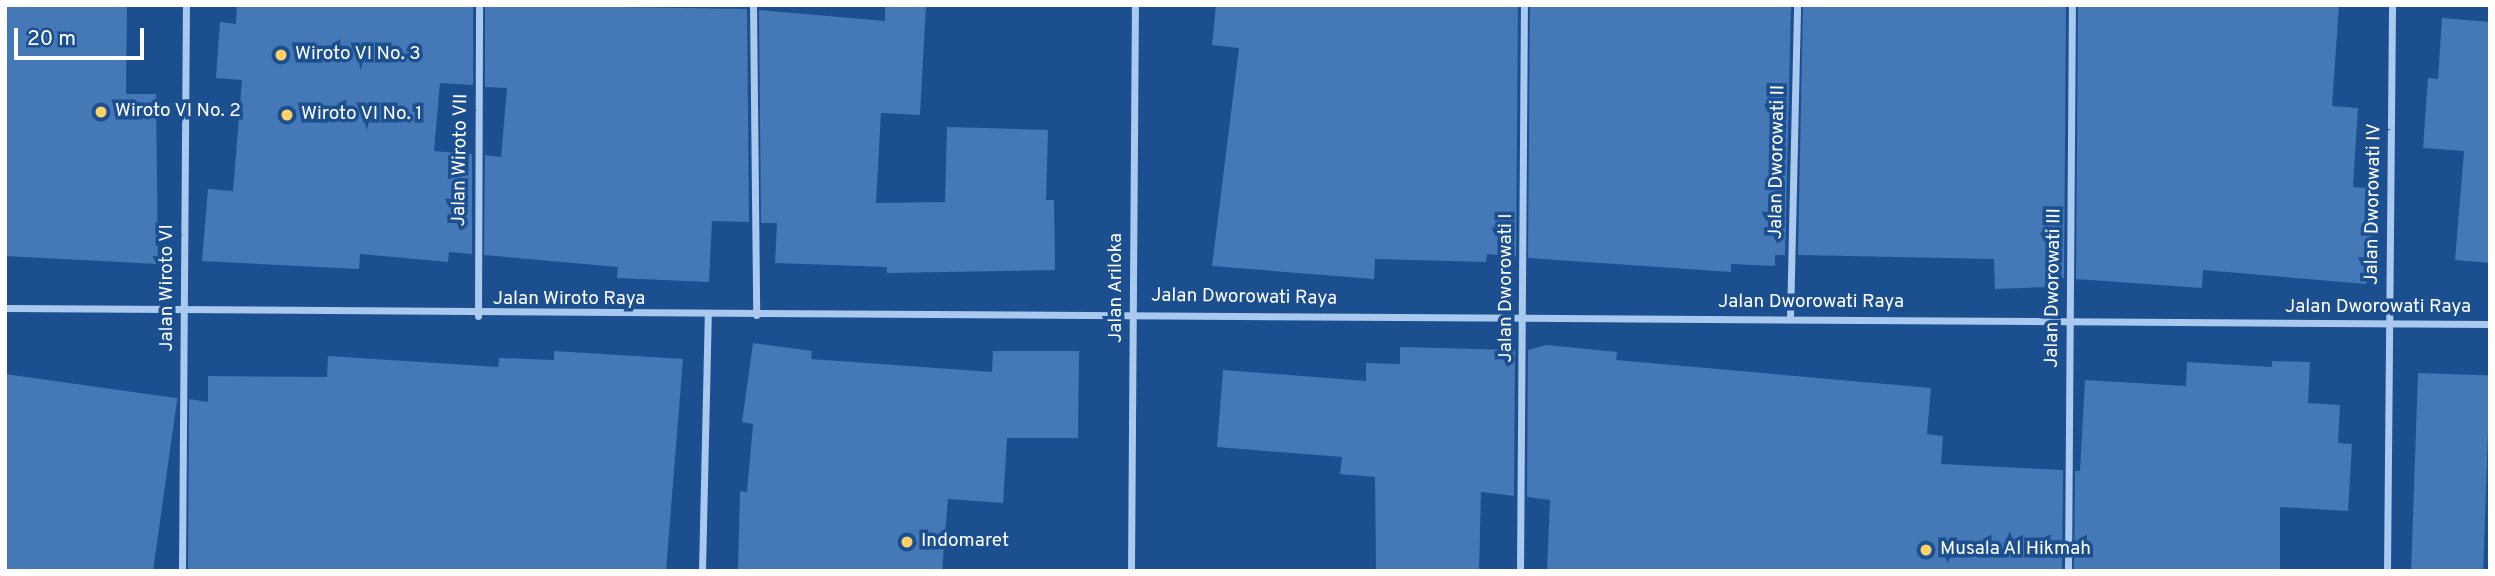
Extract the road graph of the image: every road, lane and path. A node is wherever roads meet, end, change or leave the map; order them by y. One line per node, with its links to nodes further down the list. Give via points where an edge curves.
1 (186, 5): 11 (street, Jalan Wiroto VI)
2 (479, 5): 13 (street, Jalan Wiroto VII)
3 (753, 5): 12 (street)
4 (1135, 5): 10 (street, Jalan Ariloka)
5 (1524, 5): 15 (street, Jalan Dworowati I)
6 (1797, 5): 16 (street, Jalan Dworowati II)
7 (2072, 5): 17 (street, Jalan Dworowati III)
8 (2392, 5): 18 (street, Jalan Dworowati IV)
9 (5, 308): 11 (street, Jalan Wiroto Raya)
10 (1132, 313): 12 (street, Jalan Wiroto Raya); 15 (street, Jalan Dworowati Raya); 22 (street, Jalan Ariloka)
11 (183, 314): 13 (street, Jalan Wiroto Raya); 20 (street, Jalan Wiroto VI)
12 (756, 315): 14 (street, Jalan Wiroto Raya)
13 (478, 316): 14 (street, Jalan Wiroto Raya)
14 (708, 316): 21 (street)
15 (1522, 317): 16 (street, Jalan Dworowati Raya); 23 (street, Jalan Dworowati I)
16 (1790, 319): 17 (street, Jalan Dworowati Raya)
17 (2070, 321): 18 (street, Jalan Dworowati Raya); 24 (street, Jalan Dworowati III)
18 (2389, 324): 19 (street, Jalan Dworowati Raya); 25 (street, Jalan Dworowati IV)
19 (2490, 324)
20 (182, 571)
21 (702, 571)
22 (1130, 571)
23 (1520, 571)
24 (2068, 571)
25 (2387, 571)

